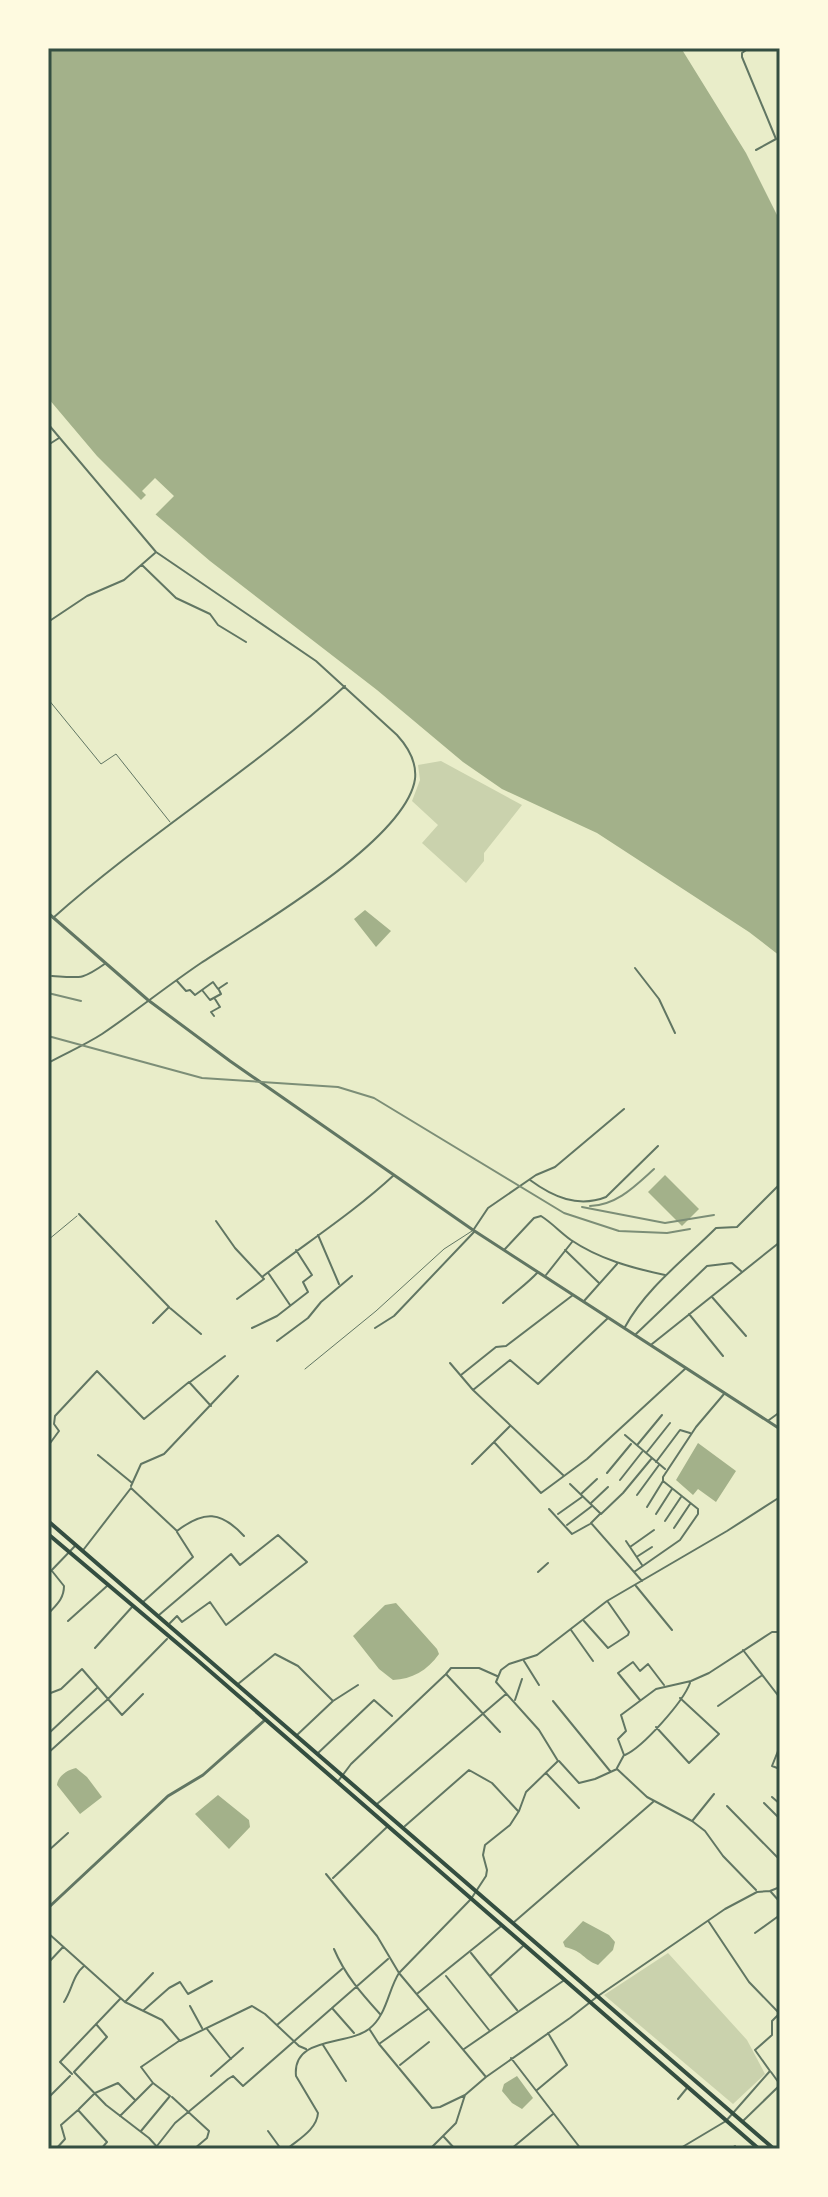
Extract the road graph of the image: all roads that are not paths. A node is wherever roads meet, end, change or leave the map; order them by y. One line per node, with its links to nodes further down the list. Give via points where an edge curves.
1 (749, 48): 2 (street, via 742,57)
2 (778, 138): 3 (street)
3 (756, 150)
4 (48, 424): 5 (street)
5 (60, 437): 6 (street); 7 (street)
6 (48, 445)
7 (156, 552): 8 (street); 11 (street)
8 (142, 565): 9 (street); 10 (street, via 176,598 210,614)
9 (48, 622)
10 (246, 642)
11 (346, 686): 13 (street); 19 (street, via 408,748 415,780 405,802 374,840 330,875)
12 (48, 699): 13 (lane, via 101,764 116,754)
13 (172, 824): 15 (street)
14 (48, 913): 15 (street)
15 (53, 918): 16 (street)
16 (106, 963): 18 (street, via 88,976); 24 (street)
17 (635, 968): 26 (street, via 659,999)
18 (52, 976)
19 (177, 980): 22 (street, via 195,995); 24 (street)
20 (227, 983): 21 (street)
21 (218, 989): 22 (street, via 213,982); 23 (street, via 221,994)
22 (202, 990): 23 (street)
23 (214, 998): 25 (street, via 220,1007 211,1012)
24 (148, 1000): 27 (street); 30 (street)
25 (214, 1016)
26 (675, 1033)
27 (48, 1063)
28 (624, 1109): 31 (street, via 555,1167)
29 (658, 1146): 31 (street, via 618,1187 595,1201 553,1195)
30 (394, 1175): 35 (street); 36 (street)
31 (530, 1180): 35 (street, via 488,1208)
32 (780, 1184): 49 (street, via 737,1227 716,1228)
33 (79, 1214): 37 (lane); 59 (street)
34 (216, 1221): 50 (street)
35 (474, 1231): 41 (street); 65 (street, via 394,1316); 75 (lane, via 444,1249)
36 (317, 1235): 40 (street); 52 (street)
37 (48, 1240)
38 (573, 1241): 41 (street, via 538,1216); 42 (street); 43 (street)
39 (780, 1242): 45 (street)
40 (296, 1250): 46 (street); 58 (street, via 312,1275 303,1282 308,1292)
41 (504, 1250): 44 (street)
42 (565, 1250): 48 (street); 51 (street)
43 (618, 1263): 49 (street); 51 (street)
44 (538, 1271): 48 (street); 57 (street)
45 (742, 1271): 54 (street); 67 (street, via 732,1263 707,1266)
46 (267, 1273): 50 (street); 58 (street)
47 (352, 1276): 52 (street)
48 (545, 1276): 53 (street)
49 (667, 1276): 63 (street)
50 (262, 1277): 55 (street)
51 (599, 1283): 56 (street)
52 (340, 1285): 69 (street)
53 (574, 1294): 56 (street); 76 (street)
54 (711, 1296): 60 (street); 68 (street)
55 (237, 1299)
56 (584, 1301): 61 (street)
57 (503, 1303)
58 (291, 1306): 64 (street)
59 (169, 1307): 62 (street); 66 (street)
60 (689, 1314): 70 (street); 72 (street)
61 (609, 1317): 63 (street); 79 (street, via 538,1384 510,1360)
62 (153, 1323)
63 (625, 1327): 67 (street)
64 (252, 1328)
65 (375, 1328)
66 (201, 1334)
67 (636, 1334): 70 (street)
68 (746, 1336)
69 (277, 1341)
70 (652, 1344): 74 (street)
71 (225, 1356): 78 (street)
72 (723, 1356)
73 (450, 1363): 76 (street)
74 (687, 1367): 80 (street); 101 (street)
75 (305, 1369)
76 (461, 1375): 79 (street)
77 (238, 1376): 81 (street)
78 (189, 1382): 81 (street); 93 (street, via 144,1419 97,1371 55,1416 59,1431)
79 (473, 1390): 86 (street)
80 (725, 1393): 84 (street); 88 (street)
81 (211, 1406): 105 (street, via 161,1456 141,1464)
82 (780, 1412): 84 (street)
83 (662, 1415): 92 (street)
84 (768, 1421): 87 (street)
85 (670, 1423): 94 (street)
86 (510, 1425): 90 (street); 101 (street)
87 (780, 1429)
88 (691, 1434): 97 (street, via 680,1430); 99 (street)
89 (625, 1435): 91 (street)
90 (494, 1442): 98 (street); 101 (street, via 541,1493)
91 (632, 1443): 92 (street); 100 (street)
92 (637, 1445): 94 (street)
93 (48, 1446)
94 (644, 1452): 96 (street); 103 (street)
95 (98, 1455): 105 (street)
96 (652, 1458): 97 (street); 119 (street)
97 (658, 1463): 99 (street); 111 (street)
98 (472, 1464)
99 (666, 1470): 104 (street)
100 (607, 1473)
101 (564, 1476)
102 (597, 1479): 110 (street)
103 (620, 1480)
104 (663, 1481): 109 (street); 116 (street)
105 (132, 1483): 108 (street)
106 (570, 1484): 110 (street)
107 (608, 1487): 115 (street)
108 (131, 1488): 127 (street); 134 (street)
109 (672, 1488): 112 (street); 120 (street)
110 (582, 1495): 115 (street); 118 (street)
111 (637, 1495)
112 (682, 1496): 114 (street); 122 (street)
113 (780, 1497): 143 (street)
114 (690, 1503): 125 (street); 138 (street, via 699,1511 680,1540)
115 (592, 1505): 119 (street); 124 (street)
116 (647, 1507)
117 (549, 1509): 123 (street, via 572,1534)
118 (558, 1514)
119 (601, 1514): 123 (street)
120 (656, 1514)
121 (48, 1521): 131 (main road)
122 (665, 1521)
123 (591, 1523): 141 (street)
124 (567, 1525)
125 (674, 1528)
126 (654, 1530): 132 (street)
127 (177, 1531): 129 (street, via 197,1518 215,1516); 147 (street, via 193,1557)
128 (48, 1534): 135 (main road)
129 (244, 1536)
130 (626, 1541): 132 (street)
131 (76, 1545): 134 (main road); 135 (street)
132 (630, 1547): 136 (street)
133 (652, 1547): 136 (street)
134 (82, 1551): 147 (main road)
135 (70, 1553): 139 (street); 144 (main road)
136 (637, 1556): 138 (street)
137 (548, 1563): 140 (street)
138 (643, 1566): 141 (street)
139 (52, 1571): 142 (street); 149 (street, via 64,1592)
140 (538, 1572)
141 (634, 1572): 143 (street)
142 (48, 1574)
143 (642, 1581): 145 (street)
144 (108, 1585): 148 (main road); 152 (street)
145 (635, 1585): 146 (street); 155 (street)
146 (607, 1601): 151 (street); 151 (street, via 628,1635 608,1648)
147 (142, 1603): 150 (main road)
148 (133, 1606): 157 (main road); 158 (street)
149 (48, 1614)
150 (158, 1616): 153 (main road); 153 (street, via 231,1554 240,1565 278,1535 307,1562 226,1625 210,1602 182,1622 177,1616)
151 (582, 1619): 154 (street)
152 (68, 1621)
153 (169, 1626): 157 (street); 167 (main road)
154 (570, 1629): 160 (street); 161 (street)
155 (672, 1630)
156 (780, 1632): 159 (street)
157 (169, 1637): 177 (street); 185 (main road)
158 (95, 1648)
159 (742, 1649): 163 (street); 166 (street)
160 (523, 1660): 164 (street, via 501,1670); 169 (street)
161 (593, 1661)
162 (446, 1674): 164 (street, via 451,1668 479,1668); 183 (street); 199 (street)
163 (762, 1675): 176 (street); 182 (street)
164 (498, 1677): 172 (street, via 496,1682)
165 (522, 1679): 181 (street)
166 (691, 1681): 170 (street); 175 (street)
167 (237, 1685): 179 (street, via 275,1654 298,1666); 189 (main road)
168 (358, 1685): 179 (street)
169 (539, 1685)
170 (665, 1686): 178 (street); 178 (street, via 648,1664 640,1671 633,1662 618,1673)
171 (98, 1687): 173 (street, via 82,1669); 177 (street); 188 (street)
172 (507, 1693): 181 (street); 183 (street)
173 (48, 1694)
174 (143, 1694): 177 (street, via 120,1715)
175 (680, 1698): 186 (street); 186 (street, via 719,1734 689,1763)
176 (780, 1698)
177 (108, 1699): 191 (street)
178 (640, 1700): 193 (street, via 621,1715 626,1731 618,1739)
179 (333, 1701): 189 (street)
180 (553, 1701): 197 (street)
181 (514, 1702): 194 (street)
182 (718, 1706)
183 (484, 1714): 187 (street); 206 (street)
184 (392, 1716): 192 (street, via 374,1700)
185 (265, 1720): 200 (main road); 225 (street, via 203,1775 168,1796)
186 (656, 1727): 193 (street)
187 (500, 1732)
188 (48, 1734)
189 (296, 1736): 192 (main road)
190 (780, 1746): 196 (street, via 772,1766)
191 (48, 1753)
192 (317, 1754): 199 (main road)
193 (624, 1755): 195 (street)
194 (558, 1761): 197 (street, via 579,1783); 198 (street)
195 (617, 1769): 197 (street); 203 (street)
196 (780, 1769)
197 (611, 1771)
198 (545, 1772): 208 (street); 209 (street, via 526,1792)
199 (342, 1776): 200 (street); 206 (main road)
200 (337, 1782): 212 (main road)
201 (714, 1794): 211 (street)
202 (772, 1797): 205 (street)
203 (654, 1801): 211 (street); 228 (street)
204 (764, 1803): 210 (street)
205 (780, 1804)
206 (376, 1805): 213 (main road)
207 (727, 1806): 216 (street)
208 (579, 1808)
209 (519, 1812): 213 (street, via 492,1783 469,1770); 221 (street, via 485,1845 487,1870)
210 (780, 1819)
211 (692, 1821): 222 (street)
212 (387, 1826): 218 (street); 223 (main road)
213 (402, 1828): 221 (main road)
214 (68, 1833): 215 (street)
215 (48, 1851)
216 (780, 1860)
217 (326, 1874): 218 (street)
218 (332, 1879): 236 (street)
219 (780, 1887): 220 (street)
220 (770, 1891): 222 (street); 224 (street)
221 (477, 1892): 223 (street); 228 (main road)
222 (757, 1892): 227 (street)
223 (471, 1899): 229 (main road); 241 (street)
224 (780, 1902)
225 (48, 1908)
226 (780, 1915): 231 (street)
227 (708, 1921): 248 (street); 258 (street, via 749,1982)
228 (513, 1923): 248 (main road)
229 (501, 1926): 232 (main road); 235 (street)
230 (48, 1933): 233 (street)
231 (755, 1933)
232 (524, 1945): 243 (street); 244 (main road)
233 (64, 1946): 237 (street); 238 (street)
234 (334, 1949): 239 (street)
235 (470, 1952): 242 (street); 243 (street)
236 (389, 1958): 241 (street); 246 (street)
237 (48, 1963)
238 (85, 1965): 249 (street); 250 (street)
239 (342, 1969): 246 (street); 261 (street)
240 (153, 1973): 251 (street)
241 (399, 1973): 247 (street); 259 (street)
242 (444, 1974): 247 (street); 264 (street)
243 (490, 1976): 257 (street)
244 (564, 1980): 252 (main road); 257 (street)
245 (212, 1981): 256 (street, via 188,1994 180,1982)
246 (355, 1986): 254 (street); 259 (street)
247 (418, 1993): 255 (street)
248 (598, 1996): 252 (street); 295 (main road)
249 (121, 1998): 251 (street); 260 (street)
250 (64, 2002)
251 (125, 2002): 256 (street)
252 (589, 2002): 265 (street); 285 (main road)
253 (190, 2006): 262 (street)
254 (331, 2007): 266 (street); 268 (street)
255 (429, 2008): 271 (street); 274 (street)
256 (142, 2012): 267 (street, via 162,2020)
257 (518, 2012): 264 (street)
258 (780, 2014): 278 (street, via 772,2021 772,2035 755,2050)
259 (381, 2015): 263 (street)
260 (96, 2024): 279 (street, via 107,2037); 279 (street, via 60,2062)
261 (277, 2025): 262 (street, via 252,2006); 268 (street)
262 (205, 2029): 267 (street); 276 (street)
263 (369, 2029): 266 (street); 271 (street)
264 (490, 2031): 274 (street)
265 (548, 2033): 275 (street); 286 (street, via 567,2065)
266 (356, 2035): 270 (street)
267 (180, 2041): 283 (street, via 141,2067)
268 (294, 2042): 273 (street); 294 (street, via 243,2086 233,2076)
269 (429, 2042): 277 (street)
270 (322, 2044): 273 (street); 282 (street)
271 (379, 2044): 277 (street)
272 (243, 2048): 276 (street)
273 (307, 2049): 309 (street, via 295,2074 318,2119)
274 (464, 2049): 281 (street)
275 (511, 2058): 281 (street); 286 (street)
276 (231, 2059): 280 (street)
277 (399, 2066): 288 (street, via 432,2108)
278 (770, 2071): 284 (street); 295 (street)
279 (73, 2073): 287 (street); 290 (street)
280 (211, 2076)
281 (486, 2077): 288 (street)
282 (346, 2081)
283 (153, 2083): 289 (street); 292 (street)
284 (780, 2085): 299 (street)
285 (688, 2087): 291 (street); 298 (main road)
286 (536, 2091): 296 (street)
287 (95, 2093): 292 (street, via 118,2082); 293 (street); 297 (street)
288 (465, 2095): 302 (street, via 456,2123)
289 (170, 2096): 294 (street); 301 (street)
290 (48, 2098)
291 (678, 2099)
292 (135, 2100): 297 (street)
293 (78, 2110): 305 (street, via 61,2125 65,2139); 306 (street, via 107,2142)
294 (189, 2111): 304 (street); 307 (street, via 209,2131)
295 (731, 2113): 298 (street); 299 (main road)
296 (554, 2114): 312 (street); 313 (street)
297 (120, 2116): 301 (street)
298 (726, 2121): 314 (street); 316 (main road)
299 (742, 2122): 317 (main road)
300 (268, 2131): 308 (street)
301 (141, 2132): 304 (street)
302 (443, 2136): 310 (street); 311 (street)
303 (735, 2146): 315 (street)
304 (158, 2147)
305 (56, 2149)
306 (101, 2149)
307 (194, 2149)
308 (281, 2149)
309 (287, 2149)
310 (430, 2149)
311 (455, 2149)
312 (511, 2149)
313 (581, 2149)
314 (679, 2149)
315 (730, 2149)
316 (759, 2149)
317 (774, 2149)

